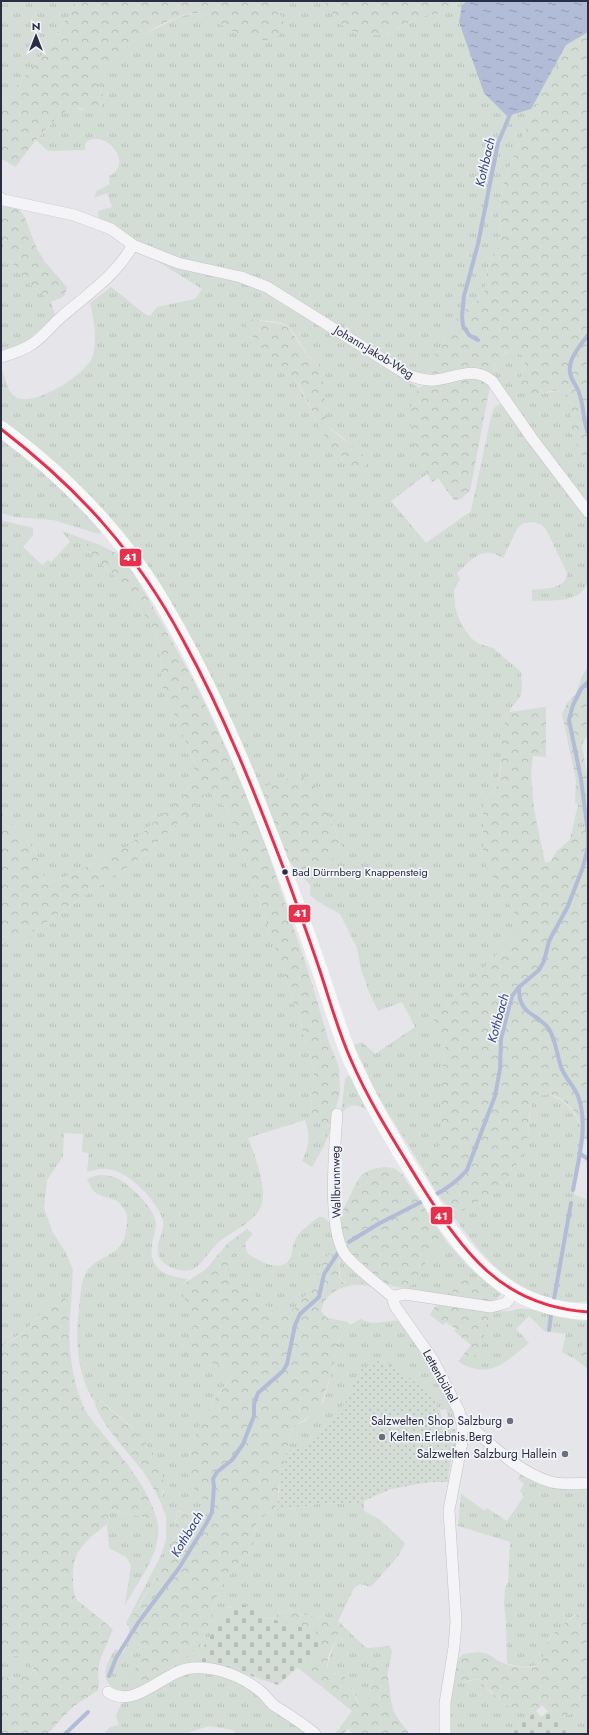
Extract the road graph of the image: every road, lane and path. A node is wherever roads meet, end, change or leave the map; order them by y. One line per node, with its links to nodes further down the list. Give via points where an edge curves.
1 (2, 199): 2 (street, Johann-Jakob-Weg, via 80,217 111,229)
2 (133, 245): 3 (street, via 116,270 32,344); 5 (street, Johann-Jakob-Weg, via 178,264 241,277 267,287 420,380 436,380 466,373 486,376)
3 (1, 357)
4 (1, 429): 7 (main road, via 51,469 79,496 118,539 146,576 170,615 230,736 262,812 352,1060 394,1142 448,1228 493,1277)
5 (588, 512)
6 (337, 1114): 8 (street, Wallbrunnweg, via 334,1193 336,1225 341,1244 347,1257)
7 (515, 1292): 8 (street, via 506,1303 491,1307 405,1294 398,1294); 9 (main road, via 547,1306)
8 (394, 1298): 10 (street, Lettenbühel, via 395,1306 432,1360)
9 (588, 1312)
10 (461, 1418): 11 (street); 12 (street, Lettenbühel)
11 (486, 1439): 12 (street, via 472,1436); 13 (street, via 537,1477 570,1485)
12 (462, 1442): 16 (street, Lettenbühel, via 449,1510 456,1622 445,1703)
13 (588, 1483)
14 (108, 1692): 15 (street, via 121,1697 130,1696 177,1672 192,1668 211,1670 229,1674 253,1686)
15 (315, 1734)
16 (445, 1734)

